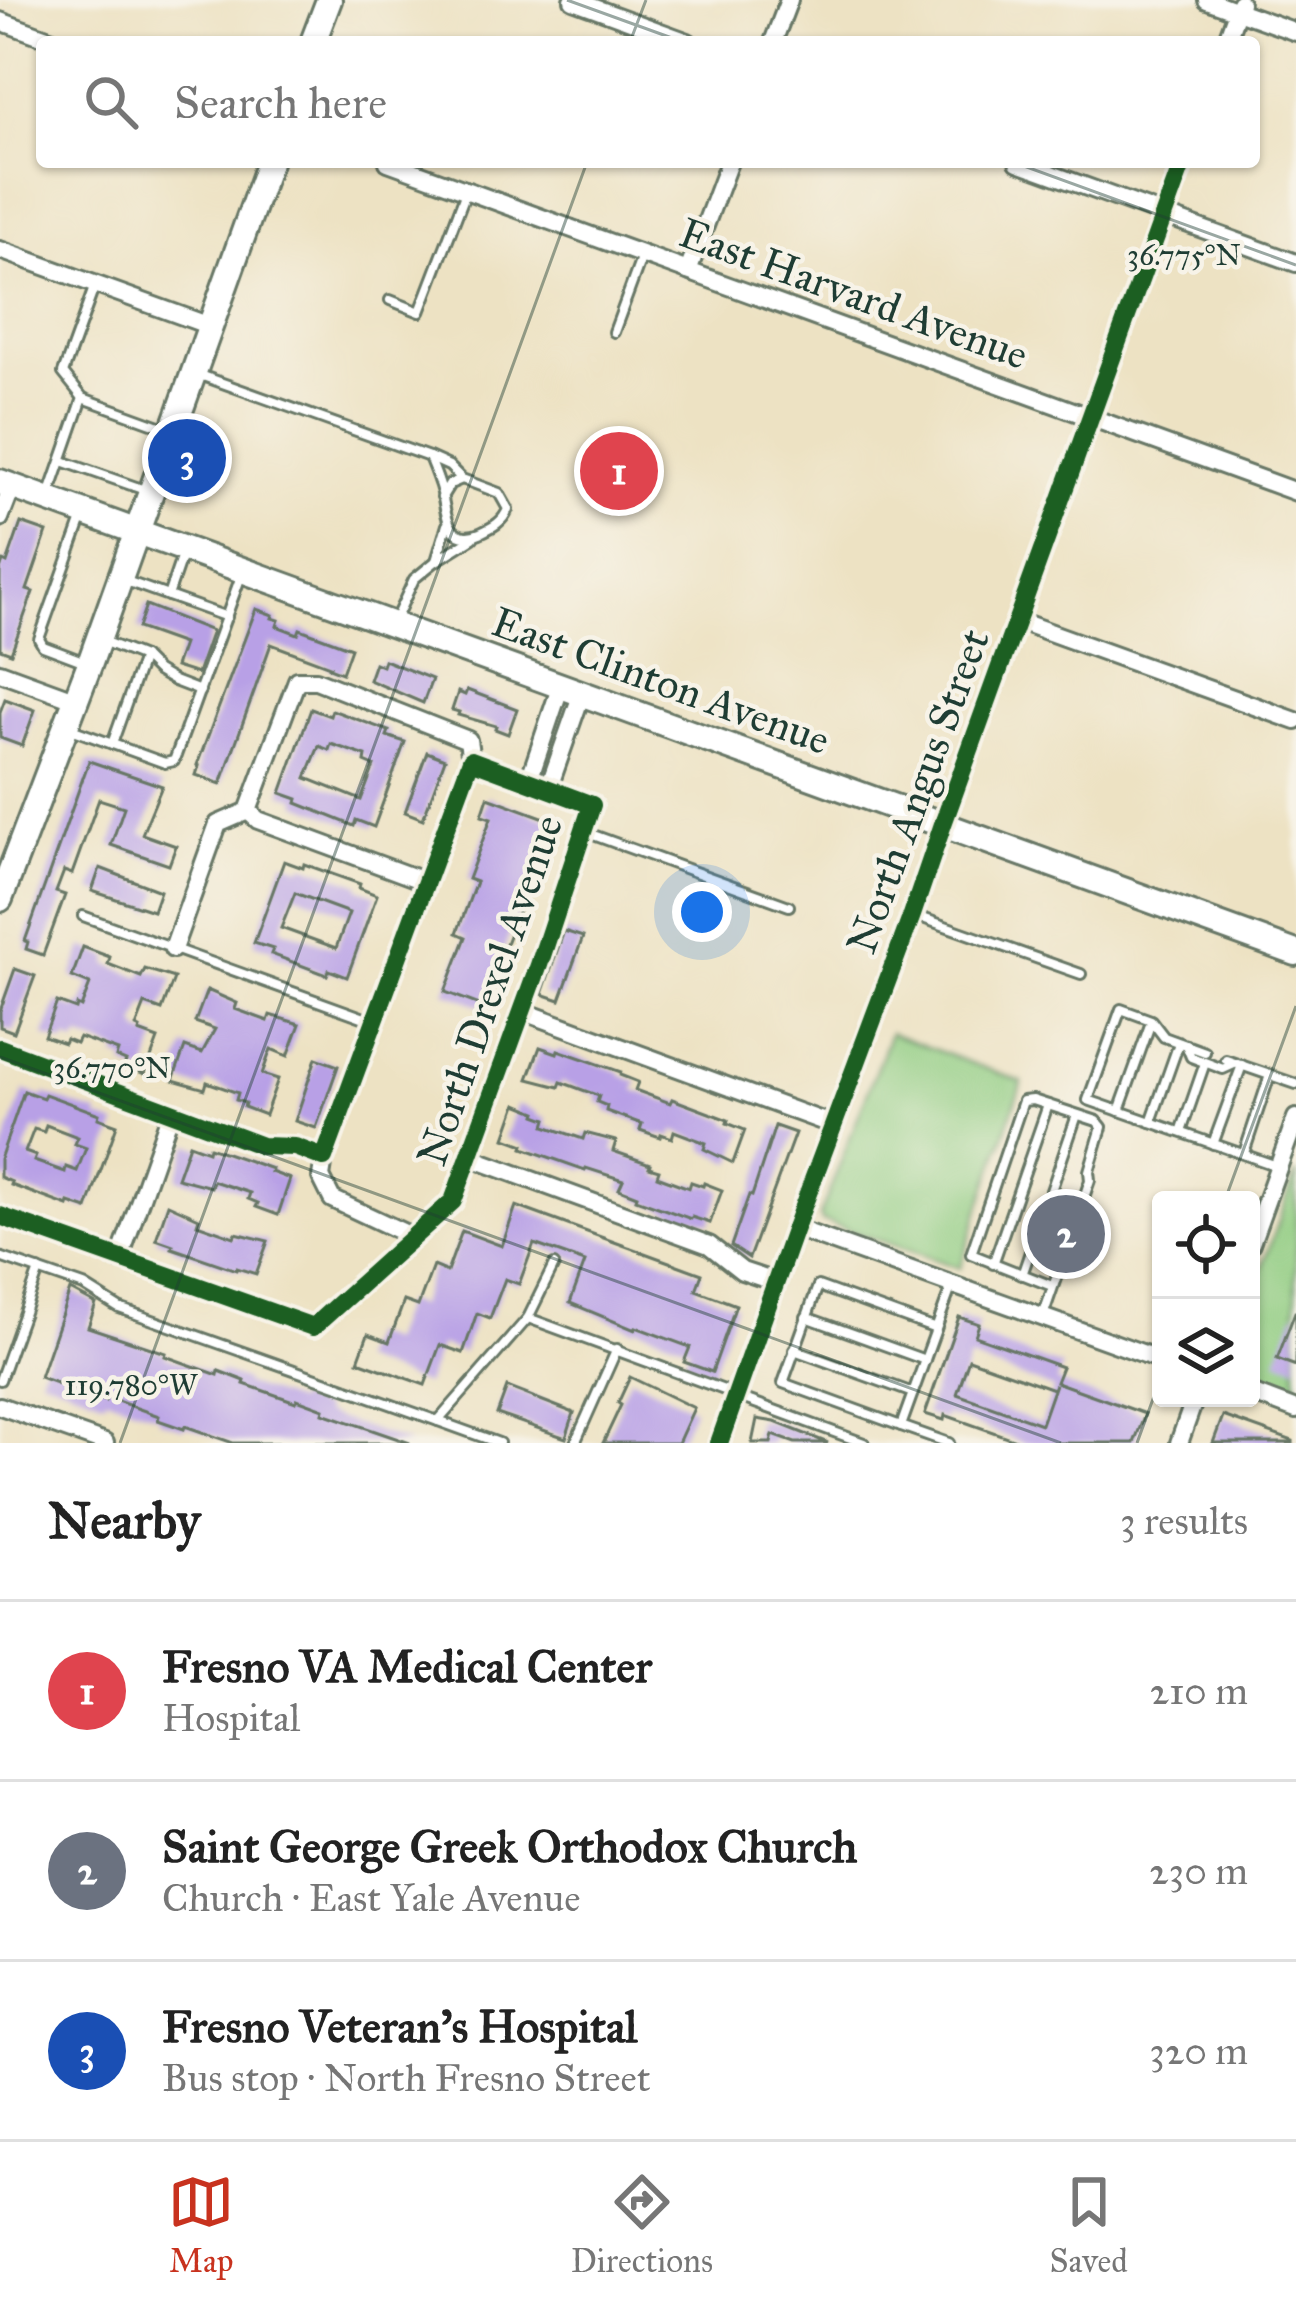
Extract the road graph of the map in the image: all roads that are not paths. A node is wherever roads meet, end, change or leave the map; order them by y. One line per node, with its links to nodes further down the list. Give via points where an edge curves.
1 (329, 0): 9 (main road)
2 (573, 0): 10 (street)
3 (789, 0): 11 (street)
4 (1208, 0): 5 (street)
5 (1239, 5): 7 (street); 12 (street)
6 (0, 21): 8 (street)
7 (1296, 32)
8 (41, 36)
9 (316, 36)
10 (672, 36)
11 (775, 36)
12 (1228, 36)
13 (267, 168): 26 (main road)
14 (405, 168): 18 (street, East Harvard Avenue)
15 (727, 168): 23 (street)
16 (1034, 168): 19 (street)
17 (1181, 168): 19 (street, North Angus Street)
18 (467, 190): 21 (street, East Harvard Avenue); 25 (lane, via 420,312)
19 (1163, 215): 22 (street); 30 (street, North Angus Street)
20 (0, 250): 24 (street)
21 (642, 254): 23 (street, East Harvard Avenue); 27 (lane)
22 (1296, 263)
23 (688, 271): 30 (street, East Harvard Avenue)
24 (94, 284): 26 (street); 29 (lane, via 64,373)
25 (390, 300)
26 (209, 326): 28 (main road)
27 (614, 332)
28 (193, 372): 31 (main road); 32 (lane)
29 (83, 398): 31 (lane); 33 (lane)
30 (1090, 417): 37 (street, East Harvard Avenue); 51 (street, North Angus Street)
31 (172, 430): 36 (main road)
32 (429, 457): 34 (lane); 38 (lane)
33 (62, 461): 36 (lane); 39 (lane)
34 (462, 479): 38 (lane); 44 (lane, via 499,493 508,509)
35 (6, 484): 39 (main road, East Clinton Avenue); 41 (street)
36 (150, 491): 43 (main road)
37 (1296, 492)
38 (442, 496): 42 (lane)
39 (48, 500): 40 (main road, East Clinton Avenue)
40 (84, 513): 43 (main road, East Clinton Avenue); 55 (lane, via 39,639)
41 (0, 518)
42 (447, 523): 44 (lane); 46 (lane)
43 (136, 532): 45 (main road, East Clinton Avenue); 48 (main road)
44 (475, 536): 46 (lane)
45 (184, 549): 47 (main road, East Clinton Avenue); 49 (lane)
46 (436, 561): 52 (lane, via 408,588)
47 (243, 571): 50 (lane); 52 (main road, East Clinton Avenue)
48 (119, 578): 49 (lane); 53 (main road)
49 (168, 596): 50 (lane)
50 (226, 617): 58 (lane)
51 (1016, 620): 60 (street); 67 (street, North Angus Street)
52 (393, 625): 57 (main road, East Clinton Avenue)
53 (98, 639): 54 (lane); 55 (main road)
54 (143, 657): 58 (lane); 62 (lane)
55 (90, 664): 59 (main road)
56 (0, 672): 59 (street)
57 (571, 689): 64 (street); 65 (street, North Drexel Avenue); 67 (main road, East Clinton Avenue)
58 (200, 691): 62 (lane, via 174,761)
59 (74, 699): 61 (main road)
60 (1296, 721)
61 (64, 726): 62 (lane); 70 (main road)
62 (112, 744)
63 (471, 760): 64 (street); 66 (street, via 468,740 316,680 297,680); 69 (street)
64 (528, 783): 65 (street)
65 (548, 790): 68 (street, North Drexel Avenue, via 592,805)
66 (248, 811): 69 (street); 74 (street, via 218,824)
67 (943, 824): 72 (street, North Angus Street); 75 (main road, East Clinton Avenue)
68 (583, 831): 71 (lane); 77 (street, North Drexel Avenue)
69 (426, 882): 79 (street)
70 (0, 899)
71 (789, 906)
72 (913, 915): 76 (lane); 92 (street, North Angus Street)
73 (83, 916): 74 (lane)
74 (173, 949): 79 (lane)
75 (1296, 953)
76 (1081, 974)
77 (522, 1011): 92 (street); 96 (street, North Drexel Avenue)
78 (1151, 1020): 80 (lane); 87 (lane); 87 (lane, via 1121,1010 1088,1100)
79 (373, 1021): 97 (street)
80 (1183, 1044): 82 (lane, via 1190,1057); 91 (lane)
81 (0, 1048): 88 (street)
82 (1205, 1057): 83 (lane, via 1223,1069); 93 (lane)
83 (1235, 1063): 84 (lane); 94 (lane)
84 (1270, 1075): 85 (lane); 95 (lane)
85 (1296, 1084)
86 (1048, 1105): 89 (lane); 106 (lane); 106 (lane, via 1023,1101 971,1254)
87 (1120, 1111): 91 (lane)
88 (172, 1112): 97 (street, via 262,1146); 104 (street)
89 (1077, 1114): 108 (lane); 111 (lane, via 1102,1126)
90 (1296, 1118): 98 (street)
91 (1151, 1122): 93 (lane)
92 (833, 1125): 101 (street, North Angus Street)
93 (1181, 1132): 94 (lane)
94 (1213, 1144): 95 (lane)
95 (1244, 1153): 98 (lane)
96 (469, 1157): 102 (street, North Drexel Avenue, via 452,1201); 109 (street, via 710,1245 742,1271)
97 (324, 1158): 102 (street, via 332,1199)
98 (1278, 1167): 100 (street)
99 (0, 1216): 104 (street)
100 (1260, 1218)
101 (795, 1228): 109 (street, North Angus Street); 110 (street)
102 (413, 1237): 104 (street, North Drexel Avenue, via 314,1327)
103 (0, 1257): 107 (lane)
104 (119, 1260)
105 (554, 1264): 114 (lane)
106 (993, 1264): 108 (lane)
107 (38, 1270): 120 (lane); 127 (lane, via 119,1308)
108 (1022, 1275): 111 (lane)
109 (776, 1282): 122 (street, North Angus Street)
110 (952, 1285): 113 (street); 115 (lane)
111 (1052, 1286): 113 (lane)
112 (806, 1317): 115 (lane, via 818,1286); 117 (lane); 119 (lane)
113 (1043, 1317): 118 (street)
114 (528, 1318): 116 (lane); 127 (lane)
115 (936, 1329): 119 (lane)
116 (617, 1349): 122 (lane); 131 (lane)
117 (794, 1350): 121 (lane); 128 (lane, via 783,1383)
118 (1152, 1357)
119 (925, 1360): 121 (lane)
120 (0, 1380)
121 (913, 1393): 128 (lane)
122 (736, 1395): 132 (street, North Angus Street); 133 (lane)
123 (1260, 1396): 126 (street)
124 (0, 1406): 129 (street)
125 (1193, 1407): 135 (street)
126 (1296, 1410)
127 (438, 1421): 130 (lane)
128 (901, 1426): 134 (lane)
129 (105, 1443)
130 (499, 1443)
131 (574, 1443)
132 (719, 1443)
133 (864, 1443)
134 (949, 1443)
135 (1179, 1443)

